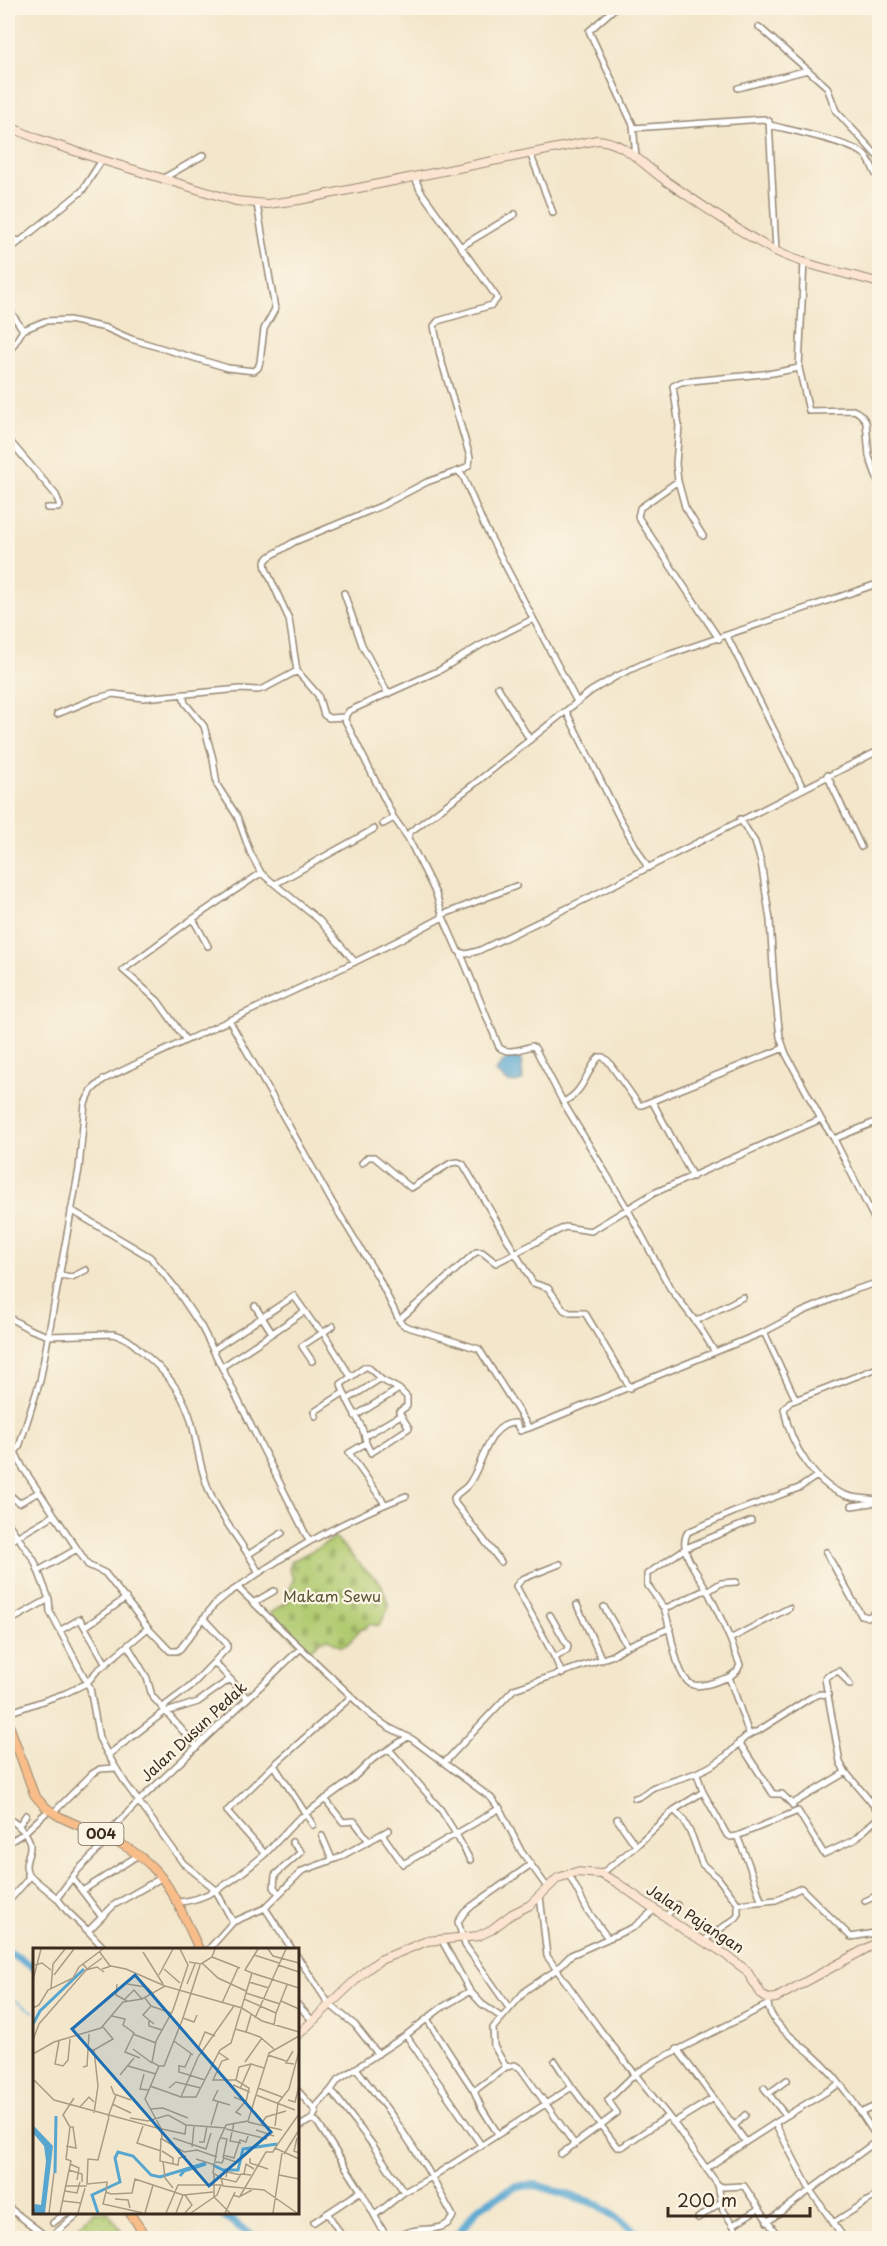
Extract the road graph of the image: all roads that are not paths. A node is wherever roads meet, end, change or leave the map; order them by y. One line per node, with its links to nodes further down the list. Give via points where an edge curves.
1 (615, 8): 7 (street, via 589,31)
2 (759, 27): 3 (street)
3 (808, 70): 4 (street); 11 (street, via 828,89 836,111)
4 (738, 88)
5 (770, 125): 7 (street, via 764,119); 15 (street, via 862,153); 23 (street)
6 (8, 126): 12 (street)
7 (633, 128): 10 (street)
8 (530, 153): 10 (street, via 597,140 616,144); 13 (street); 17 (street)
9 (204, 155): 14 (street)
10 (636, 158): 23 (street)
11 (879, 159)
12 (102, 160): 14 (street); 20 (street, via 82,191)
13 (414, 177): 16 (street, via 299,200); 21 (street)
14 (162, 179): 16 (street)
15 (879, 181)
16 (256, 204): 27 (street, via 275,302 264,329 260,362 254,371 228,368 106,328 69,320 45,321)
17 (553, 213)
18 (515, 214): 21 (street)
19 (8, 239): 20 (street)
20 (20, 241): 22 (street)
21 (462, 246): 31 (street, via 497,299 492,305 438,321 434,326 470,457 469,465)
22 (8, 251)
23 (776, 251): 24 (street)
24 (804, 261): 25 (street); 29 (street)
25 (879, 283)
26 (8, 308): 27 (street)
27 (23, 330): 28 (street)
28 (8, 354)
29 (799, 368): 32 (street, via 675,383 672,388 679,426); 33 (street, via 809,411 853,410 864,418 869,456)
30 (8, 440): 34 (street, via 56,495 60,506)
31 (458, 471): 38 (street, via 464,476); 41 (street, via 294,542 266,560 291,626)
32 (678, 482): 35 (street, via 685,507); 40 (street, via 640,508 638,517)
33 (879, 486)
34 (47, 508)
35 (703, 536)
36 (879, 583): 39 (street)
37 (344, 593): 44 (street, via 362,645)
38 (533, 619): 44 (street); 45 (street)
39 (727, 636): 40 (street); 52 (street)
40 (719, 639): 45 (street, via 647,662)
41 (297, 671): 43 (street, via 258,690); 48 (street, via 318,695 324,715)
42 (498, 687): 49 (street)
43 (183, 694): 47 (street, via 142,698 113,694); 60 (street, via 185,703 204,726 217,785 237,816)
44 (388, 694): 48 (street, via 349,711)
45 (577, 702): 46 (street)
46 (566, 711): 49 (street); 59 (street)
47 (57, 714)
48 (345, 717): 53 (street)
49 (530, 740): 57 (street, via 418,825)
50 (879, 750): 51 (street)
51 (827, 775): 52 (street); 58 (street)
52 (803, 788): 54 (street)
53 (394, 819): 55 (street); 57 (street)
54 (740, 819): 59 (street); 70 (street, via 755,842 761,862)
55 (383, 824)
56 (374, 830): 61 (street)
57 (408, 838): 63 (street)
58 (861, 847)
59 (648, 868): 66 (street, via 478,951)
60 (261, 873): 61 (street); 64 (street)
61 (275, 884): 67 (street, via 319,920)
62 (516, 886): 63 (street)
63 (443, 916): 66 (street); 67 (street)
64 (193, 919): 65 (street); 69 (street, via 123,970 158,1001)
65 (208, 946)
66 (461, 954): 72 (street, via 499,1047 503,1051 536,1048)
67 (356, 962): 68 (street)
68 (229, 1020): 69 (street); 90 (street)
69 (185, 1039): 79 (street, via 103,1080 92,1090 85,1103)
70 (784, 1048): 71 (street); 73 (street)
71 (652, 1101): 72 (street, via 639,1105 608,1060 599,1057 579,1089); 77 (street)
72 (563, 1102): 78 (street)
73 (821, 1119): 75 (street); 77 (street)
74 (879, 1120): 75 (street)
75 (834, 1139): 80 (street)
76 (362, 1163): 81 (street, via 374,1157 411,1188 451,1163 463,1164)
77 (693, 1177): 78 (street)
78 (627, 1208): 81 (street, via 591,1231 565,1227); 91 (street, via 670,1288)
79 (71, 1210): 83 (street); 132 (street, via 150,1257 174,1286 202,1328)
80 (879, 1230)
81 (514, 1253): 90 (street, via 495,1263 477,1251); 106 (street, via 533,1283 548,1288 564,1310 585,1313)
82 (86, 1270): 83 (street, via 72,1277)
83 (59, 1275): 96 (street)
84 (879, 1282): 94 (street, via 802,1312)
85 (743, 1297): 91 (street)
86 (255, 1306): 89 (street)
87 (305, 1311): 89 (street, via 294,1296); 93 (street); 95 (street)
88 (8, 1317): 96 (street)
89 (262, 1317): 95 (street); 98 (street)
90 (399, 1320): 114 (street, via 405,1326 478,1349)
91 (696, 1321): 99 (street)
92 (333, 1326): 93 (street)
93 (323, 1332): 100 (street, via 302,1346); 104 (street)
94 (764, 1332): 99 (street); 110 (street)
95 (272, 1333): 101 (street)
96 (48, 1336): 118 (street, via 40,1381 20,1447); 137 (street, via 122,1335 167,1376 187,1407 211,1497)
97 (213, 1340): 98 (street)
98 (216, 1347): 101 (street)
99 (715, 1352): 106 (street)
100 (312, 1361)
101 (225, 1365): 103 (street)
102 (879, 1367): 110 (street)
103 (230, 1374)
104 (351, 1377): 105 (street, via 368,1367); 108 (street, via 341,1384)
105 (380, 1379): 107 (street); 109 (street)
106 (630, 1388): 114 (street)
107 (399, 1389): 111 (street, via 407,1406 399,1412); 113 (street)
108 (343, 1393): 109 (street); 112 (street, via 314,1412)
109 (347, 1400): 113 (street)
110 (796, 1400): 120 (street, via 785,1406 786,1422 804,1460)
111 (401, 1415): 115 (street); 116 (street, via 409,1428 371,1453)
112 (316, 1416)
113 (355, 1416): 115 (street)
114 (529, 1428): 138 (street, via 520,1431 513,1422 498,1430 469,1484 454,1498)
115 (365, 1436): 116 (street)
116 (366, 1443): 125 (street, via 349,1453)
117 (8, 1444): 118 (main road)
118 (14, 1454): 119 (main road); 121 (street)
119 (8, 1465)
120 (817, 1476): 124 (street, via 851,1497); 134 (street, via 799,1488 688,1532)
121 (39, 1492): 122 (street, via 19,1503); 127 (street)
122 (8, 1493)
123 (406, 1496): 125 (street)
124 (879, 1501): 126 (street)
125 (385, 1504): 132 (street)
126 (852, 1506)
127 (54, 1515): 131 (street); 135 (street)
128 (751, 1521): 134 (street)
129 (8, 1523): 131 (street)
130 (282, 1533): 137 (street)
131 (17, 1537): 133 (street); 140 (street)
132 (309, 1541): 141 (street)
133 (8, 1542)
134 (686, 1548): 145 (street); 152 (street, via 647,1572 647,1586)
135 (77, 1549): 140 (street); 146 (street, via 88,1565 105,1573)
136 (826, 1552): 153 (street, via 862,1616)
137 (249, 1554): 141 (street)
138 (501, 1562)
139 (560, 1564): 166 (street, via 522,1579 516,1586)
140 (38, 1571): 147 (street)
141 (259, 1573): 143 (street)
142 (736, 1582): 145 (street, via 721,1583)
143 (238, 1588): 148 (street); 155 (street)
144 (274, 1591): 148 (street)
145 (708, 1591): 152 (street); 162 (street)
146 (126, 1598): 157 (street); 158 (street)
147 (50, 1599): 156 (street); 160 (street, via 50,1612)
148 (253, 1603): 165 (street)
149 (577, 1605): 167 (street)
150 (604, 1607): 164 (street)
151 (789, 1608): 162 (street)
152 (664, 1609): 159 (street)
153 (879, 1611)
154 (550, 1616): 166 (street, via 568,1646)
155 (203, 1618): 158 (street, via 174,1652); 168 (street, via 227,1645)
156 (8, 1622): 161 (main road)
157 (85, 1627): 160 (street, via 80,1619); 169 (street)
158 (148, 1628): 163 (street)
159 (670, 1628): 164 (street); 171 (street, via 676,1657 689,1683 696,1686)
160 (61, 1630): 173 (street)
161 (8, 1636)
162 (730, 1639): 171 (street, via 740,1665)
163 (128, 1646): 169 (street); 178 (street, via 147,1678 152,1696)
164 (627, 1646): 167 (street)
165 (301, 1648): 176 (street); 177 (street, Jalan Dusun Pedak)
166 (555, 1659): 170 (street)
167 (602, 1660): 170 (street)
168 (214, 1662): 172 (street); 178 (street)
169 (106, 1664): 173 (street)
170 (562, 1674): 187 (street, via 514,1689)
171 (729, 1677): 181 (street)
172 (230, 1679): 177 (street); 178 (street, via 205,1698 177,1710)
173 (87, 1683): 179 (street); 186 (street, via 99,1738)
174 (850, 1685): 175 (street, via 839,1671 827,1676)
175 (828, 1695): 181 (street, via 810,1698); 190 (street, via 840,1762)
176 (351, 1697): 182 (street, via 379,1722); 188 (street)
177 (247, 1698): 184 (street, Jalan Dusun Pedak)
178 (165, 1709): 184 (street); 186 (street)
179 (8, 1713)
180 (8, 1722): 200 (main road, 004, via 34,1794)
181 (749, 1734): 183 (street)
182 (408, 1737): 185 (street); 187 (street)
183 (739, 1742): 191 (street, via 726,1756); 196 (street, via 773,1794 782,1794)
184 (197, 1747): 195 (street, Jalan Dusun Pedak)
185 (389, 1749): 194 (street); 212 (street, via 441,1810)
186 (108, 1755): 189 (street)
187 (445, 1762): 197 (street)
188 (274, 1765): 201 (street); 219 (street, via 227,1811)
189 (116, 1768): 195 (street); 200 (street, via 92,1774)
190 (846, 1772): 196 (street); 202 (street)
191 (697, 1774): 192 (street); 193 (street)
192 (703, 1792): 198 (street); 214 (street, via 727,1835)
193 (635, 1798)
194 (325, 1799): 201 (street); 216 (street, via 343,1822 354,1821)
195 (138, 1802): 215 (street, Jalan Dusun Pedak); 230 (street, via 183,1863)
196 (792, 1804): 199 (street)
197 (500, 1808): 212 (street); 223 (street)
198 (674, 1810): 218 (street); 240 (street, via 692,1836 702,1864)
199 (797, 1811): 202 (street, via 824,1854 854,1840); 214 (street)
200 (51, 1812): 210 (street); 215 (main road, 004)
201 (305, 1813): 207 (street); 209 (street)
202 (879, 1814)
203 (26, 1815): 206 (street)
204 (8, 1818): 206 (street)
205 (617, 1819): 218 (street)
206 (19, 1825): 210 (street)
207 (313, 1825)
208 (389, 1830): 211 (street)
209 (285, 1832): 219 (street); 232 (street, via 301,1852 275,1875 274,1887)
210 (24, 1833): 217 (street); 226 (street, via 30,1843 26,1868)
211 (382, 1834): 212 (street, via 403,1864); 216 (street)
212 (456, 1834): 222 (street)
213 (322, 1836): 221 (street)
214 (737, 1836): 236 (street)
215 (107, 1837): 220 (main road, 004); 228 (street, Jalan Dusun Pedak)
216 (369, 1841): 221 (street)
217 (8, 1843)
218 (636, 1846): 225 (street)
219 (265, 1854): 230 (street)
220 (137, 1856): 227 (main road, 004); 231 (street)
221 (332, 1859): 232 (street, via 302,1871)
222 (470, 1860)
223 (530, 1865): 229 (street); 250 (street, via 464,1913 458,1922)
224 (568, 1873): 225 (street, Jalan Pajangan); 229 (street); 249 (street)
225 (601, 1874): 243 (street, Jalan Pajangan)
226 (29, 1875): 235 (street); 238 (street)
227 (161, 1878): 239 (main road, 004); 244 (street)
228 (73, 1879): 231 (street); 235 (street, Jalan Dusun Pedak)
229 (548, 1887): 234 (street)
230 (215, 1889): 239 (street, via 191,1901); 246 (street)
231 (82, 1891): 244 (street)
232 (279, 1894): 242 (street)
233 (879, 1894): 237 (street)
234 (540, 1896): 250 (street, via 491,1930); 259 (street, via 547,1956)
235 (57, 1898): 247 (street)
236 (761, 1900): 240 (street); 248 (street, via 776,1900 802,1888 851,1937)
237 (866, 1901)
238 (8, 1902)
239 (175, 1902): 255 (main road, 004)
240 (738, 1904): 252 (street, via 736,1918)
241 (677, 1905): 245 (street)
242 (265, 1908): 246 (street); 257 (street)
243 (654, 1910): 245 (street, Jalan Pajangan); 249 (street, via 634,1927)
244 (101, 1916): 247 (street)
245 (665, 1917): 252 (street, Jalan Pajangan)
246 (233, 1922): 256 (street)
247 (88, 1931): 254 (street)
248 (879, 1932)
249 (607, 1937): 259 (street, via 571,1955)
250 (464, 1938): 251 (street); 264 (street)
251 (441, 1939): 260 (street); 262 (street, via 413,1945 380,1960)
252 (703, 1941): 261 (street, Jalan Pajangan, via 741,1965)
253 (879, 1941): 261 (street)
254 (104, 1948)
255 (198, 1948)
256 (210, 1948)
257 (291, 1948)
258 (298, 1960): 262 (street)
259 (556, 1970): 264 (street, via 526,1990); 275 (street)
260 (470, 1991): 265 (street); 266 (street)
261 (768, 2002): 270 (street); 277 (street, via 788,2035 817,2058)
262 (329, 2004): 267 (street); 271 (street, via 355,2025)
263 (298, 2005): 267 (street)
264 (509, 2008): 265 (street)
265 (501, 2017): 273 (street, via 493,2028 492,2039)
266 (427, 2019): 269 (street); 281 (street)
267 (312, 2020): 268 (street)
268 (298, 2035)
269 (406, 2035): 271 (street); 299 (street)
270 (677, 2049): 275 (street); 282 (street)
271 (378, 2054): 274 (street)
272 (555, 2061): 278 (street)
273 (506, 2067): 281 (street); 283 (street, via 515,2065 521,2069)
274 (356, 2068): 279 (street, via 338,2080); 303 (street)
275 (635, 2074): 287 (street); 293 (street, via 608,2100 617,2112)
276 (787, 2080): 289 (street, via 766,2091)
277 (839, 2084): 286 (street); 289 (street)
278 (572, 2087): 283 (street); 293 (street)
279 (332, 2090): 285 (street); 307 (street)
280 (298, 2091): 285 (street)
281 (474, 2091): 296 (street)
282 (714, 2098): 291 (street); 294 (street)
283 (545, 2104): 296 (street); 300 (street)
284 (879, 2104): 286 (street)
285 (314, 2109): 290 (street)
286 (860, 2113): 297 (street)
287 (668, 2115): 291 (street); 293 (street, via 619,2147)
288 (745, 2115): 294 (street)
289 (786, 2116): 292 (street)
290 (312, 2119): 295 (street); 306 (street)
291 (673, 2123): 302 (street)
292 (775, 2123): 298 (street); 305 (street)
293 (601, 2126): 300 (street)
294 (734, 2126): 298 (street)
295 (298, 2127)
296 (498, 2134): 299 (street)
297 (879, 2141): 305 (street)
298 (746, 2142): 302 (street)
299 (481, 2145): 303 (street)
300 (575, 2145): 301 (street)
301 (561, 2154)
302 (707, 2168): 304 (street)
303 (432, 2177): 307 (street); 330 (street, via 452,2219 433,2230 414,2230)
304 (718, 2185): 309 (street); 311 (street, via 742,2185)
305 (810, 2190): 320 (street); 322 (street)
306 (361, 2191): 315 (street); 316 (street)
307 (404, 2192): 316 (street)
308 (879, 2193): 322 (street)
309 (721, 2202): 318 (street); 324 (street)
310 (8, 2207): 326 (street)
311 (758, 2209): 320 (street); 324 (street)
312 (65, 2213): 317 (street)
313 (78, 2213): 323 (street)
314 (130, 2213): 327 (main road)
315 (328, 2214): 319 (street); 328 (street)
316 (375, 2215): 329 (street)
317 (60, 2218): 321 (street); 323 (street)
318 (698, 2218)
319 (314, 2222)
320 (767, 2222): 331 (street)
321 (53, 2223)
322 (833, 2223): 332 (street)
323 (66, 2224): 326 (street)
324 (733, 2225): 325 (street)
325 (740, 2236)
326 (49, 2238)
327 (147, 2238)
328 (343, 2238)
329 (387, 2238)
330 (393, 2238)
331 (779, 2238)
332 (844, 2238)

